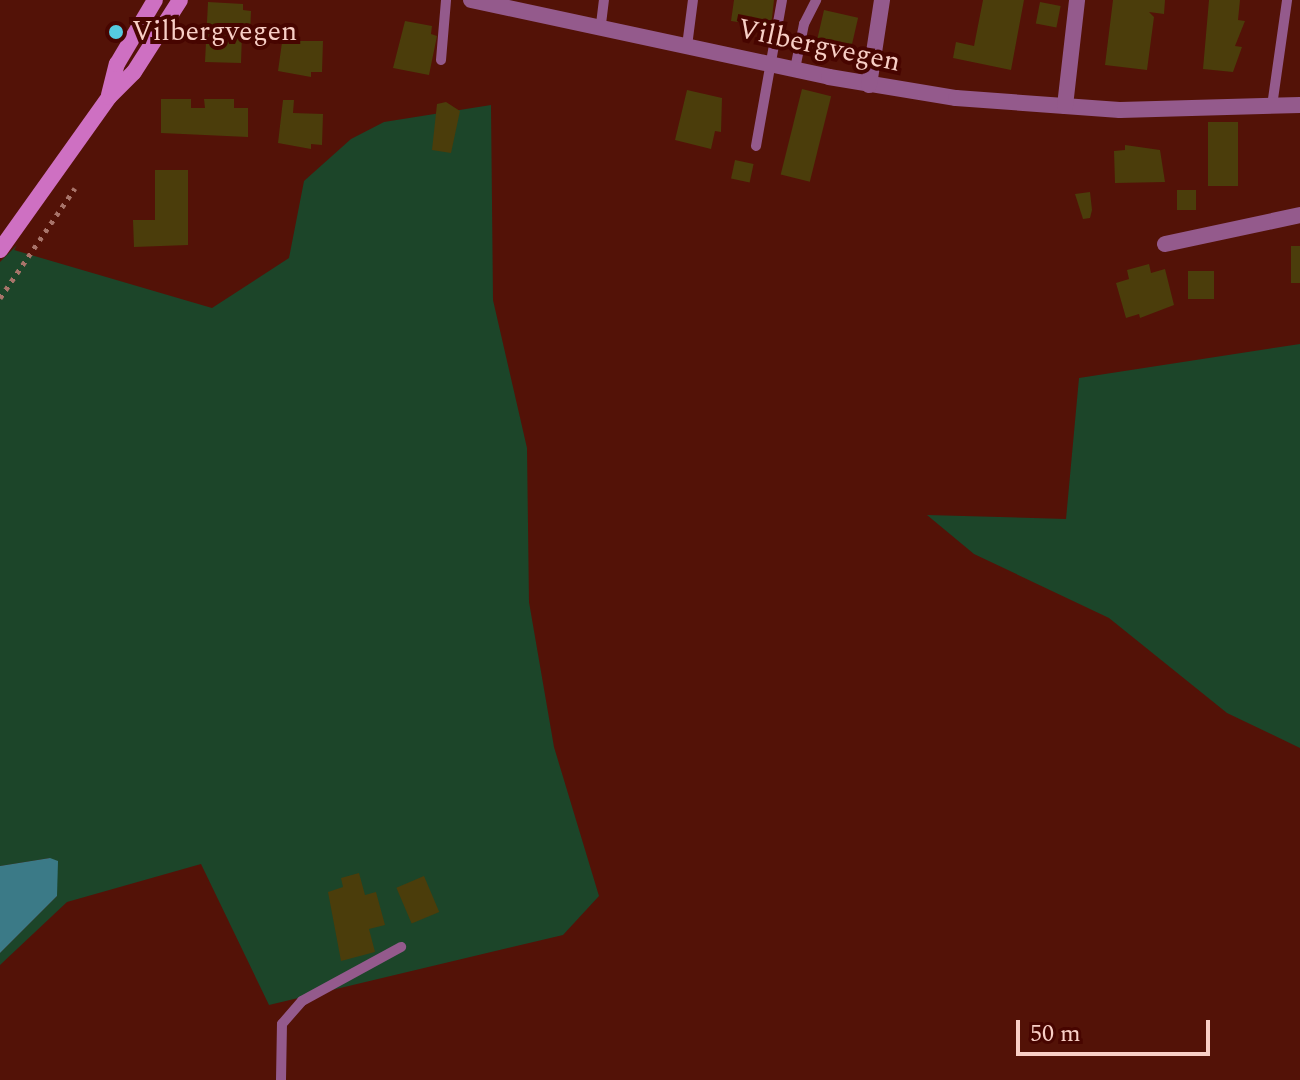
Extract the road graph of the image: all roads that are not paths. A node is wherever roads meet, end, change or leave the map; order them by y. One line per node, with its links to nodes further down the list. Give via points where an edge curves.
1 (155, 0): 18 (main road, via 117,64)
2 (180, 0): 18 (main road, via 134,72)
3 (446, 0): 14 (lane)
4 (471, 0): 12 (street, Vilbergvegen)
5 (604, 0): 12 (lane)
6 (693, 0): 13 (lane)
7 (782, 0): 15 (lane)
8 (816, 0): 16 (lane, via 804,24)
9 (882, 0): 17 (street)
10 (1077, 0): 20 (street)
11 (1287, 0): 21 (lane)
12 (601, 24): 13 (street, Vilbergvegen)
13 (687, 46): 15 (street, Vilbergvegen)
14 (441, 60)
15 (774, 65): 16 (street, Vilbergvegen); 22 (lane)
16 (795, 69): 17 (street, Vilbergvegen)
17 (869, 85): 20 (street, Vilbergvegen)
18 (109, 97): 25 (main road)
19 (1300, 105): 21 (street, Vilbergvegen)
20 (1065, 106): 21 (street, Vilbergvegen)
21 (1272, 106)
22 (756, 146)
23 (1300, 215): 24 (street)
24 (1165, 244)
25 (0, 250)
26 (401, 947): 27 (lane, via 302,1001 282,1024)
27 (281, 1080)

